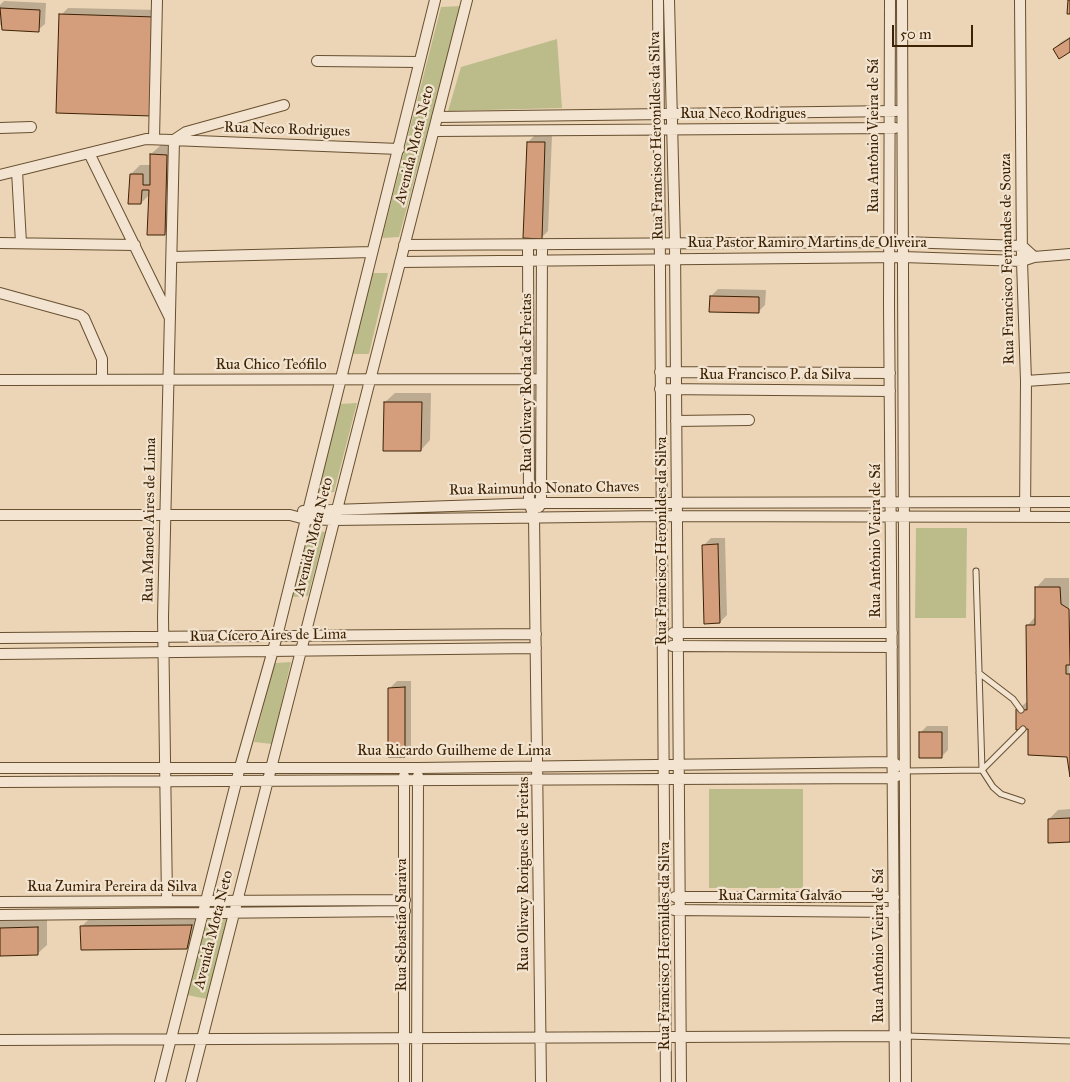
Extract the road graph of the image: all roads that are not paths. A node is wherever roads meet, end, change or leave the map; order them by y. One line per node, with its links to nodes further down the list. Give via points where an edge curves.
1 (157, 0): 26 (street)
2 (435, 0): 10 (street, Avenida Mota Neto)
3 (467, 0): 17 (street, Avenida Mota Neto)
4 (658, 0): 16 (street, Rua Francisco Heronildes da Silva)
5 (669, 0): 15 (street, Rua Francisco Heronildes da Silva)
6 (890, 0): 12 (street, Rua Antônio Vieira de Sá)
7 (902, 0): 13 (street, Rua Antônio Vieira de Sá)
8 (1020, 0): 42 (street, Rua Francisco Fernandes de Souza)
9 (317, 62): 10 (street)
10 (419, 62): 28 (street, Avenida Mota Neto)
11 (284, 104): 27 (street, via 186,132)
12 (890, 111): 13 (street, Rua Neco Rodrigues); 14 (street, Rua Neco Rodrigues); 20 (street, Rua Antônio Vieira de Sá)
13 (902, 111): 21 (street, Rua Antônio Vieira de Sá)
14 (796, 112): 15 (street, Rua Neco Rodrigues); 22 (street)
15 (672, 114): 16 (street, Rua Neco Rodrigues); 24 (street, Rua Francisco Heronildes da Silva)
16 (659, 115): 17 (street, Rua Neco Rodrigues); 23 (street, Rua Francisco Heronildes da Silva)
17 (437, 117): 25 (street, Avenida Mota Neto)
18 (31, 127): 19 (street)
19 (0, 128)
20 (890, 128): 21 (street, Rua Neco Rodrigues); 22 (street, Rua Neco Rodrigues); 32 (street, Rua Antônio Vieira de Sá)
21 (902, 128): 33 (street, Rua Antônio Vieira de Sá)
22 (797, 129): 24 (street, Rua Neco Rodrigues)
23 (659, 130): 24 (street, Rua Neco Rodrigues); 25 (street, Rua Neco Rodrigues); 36 (street, Rua Francisco Heronildes da Silva)
24 (672, 130): 37 (street, Rua Francisco Heronildes da Silva)
25 (434, 131): 39 (street, Avenida Mota Neto)
26 (154, 139): 27 (street, Rua Neco Rodrigues); 29 (street, Rua Neco Rodrigues)
27 (174, 140): 28 (street, Rua Neco Rodrigues); 45 (street, Rua Manoel Aires de Lima)
28 (399, 149): 43 (street, Avenida Mota Neto)
29 (89, 153): 30 (street, Rua Neco Rodrigues); 38 (street)
30 (17, 171): 31 (street, Rua Neco Rodrigues); 35 (street)
31 (0, 175)
32 (889, 242): 33 (street, Rua Pastor Ramiro Martins de Oliveira); 37 (street, Rua Pastor Ramiro Martins de Oliveira); 46 (street, Rua Antônio Vieira de Sá)
33 (903, 242): 42 (street, Rua Pastor Ramiro Martins de Oliveira); 47 (street, Rua Antônio Vieira de Sá)
34 (0, 243): 35 (street)
35 (21, 243): 38 (street)
36 (658, 243): 37 (street, Rua Pastor Ramiro Martins de Oliveira); 41 (street, Rua Pastor Ramiro Martins de Oliveira); 49 (street, Rua Francisco Heronildes da Silva)
37 (675, 243): 50 (street, Rua Francisco Heronildes da Silva)
38 (135, 245): 56 (street)
39 (404, 245): 40 (street, Rua Pastor Ramiro Martins de Oliveira); 54 (street, Avenida Mota Neto)
40 (528, 245): 41 (street, Rua Pastor Ramiro Martins de Oliveira); 53 (street, Rua Olivacy Rocha de Freitas)
41 (542, 245): 51 (street, Rua Olivacy Rocha de Freitas)
42 (1022, 246): 48 (street); 52 (street, Rua Francisco Fernandes de Souza)
43 (372, 252): 45 (street); 68 (street, Avenida Mota Neto)
44 (1070, 254): 48 (street, Rua Pastor Ramiro Martins de Oliveira)
45 (173, 257): 56 (street, Rua Manoel Aires de Lima)
46 (889, 257): 47 (street, Rua Pastor Ramiro Martins de Oliveira); 50 (street, Rua Pastor Ramiro Martins de Oliveira); 61 (street, Rua Antônio Vieira de Sá)
47 (903, 257): 52 (street, Rua Pastor Ramiro Martins de Oliveira); 80 (street, Rua Antônio Vieira de Sá)
48 (1034, 257): 52 (street, Rua Pastor Ramiro Martins de Oliveira)
49 (658, 259): 50 (street, Rua Pastor Ramiro Martins de Oliveira); 51 (street, Rua Pastor Ramiro Martins de Oliveira); 59 (street, Rua Francisco Heronildes da Silva)
50 (674, 259): 60 (street, Rua Francisco Heronildes da Silva)
51 (543, 260): 53 (street, Rua Pastor Ramiro Martins de Oliveira); 58 (street, Rua Olivacy Rocha de Freitas)
52 (1022, 260): 70 (street, Rua Francisco Fernandes de Souza)
53 (529, 261): 54 (street, Rua Pastor Ramiro Martins de Oliveira); 57 (street, Rua Olivacy Rocha de Freitas)
54 (400, 262): 69 (street, Avenida Mota Neto)
55 (0, 293): 66 (street, via 84,318 102,359)
56 (170, 319): 67 (street, Rua Manoel Aires de Lima)
57 (528, 342): 58 (street); 63 (street, Rua Olivacy Rocha de Freitas)
58 (542, 342): 64 (street, Rua Olivacy Rocha de Freitas)
59 (660, 372): 60 (street, Rua Francisco P. da Silva); 71 (street, Rua Francisco Heronildes da Silva)
60 (676, 372): 61 (street, Rua Francisco P. da Silva); 72 (street, Rua Francisco Heronildes da Silva)
61 (890, 373): 73 (street, Rua Antônio Vieira de Sá)
62 (1070, 378): 70 (street)
63 (529, 379): 64 (street, Rua Chico Teófilo); 69 (street, Rua Chico Teófilo); 83 (street, Rua Olivacy Rocha de Freitas)
64 (541, 379): 76 (street, Rua Olivacy Rocha de Freitas)
65 (0, 380): 66 (street, Rua Chico Teófilo)
66 (102, 380): 67 (street, Rua Chico Teófilo)
67 (167, 380): 68 (street, Rua Chico Teófilo); 88 (street, Rua Manoel Aires de Lima)
68 (340, 380): 69 (street, Rua Chico Teófilo); 86 (street, Avenida Mota Neto)
69 (369, 380): 85 (street, Avenida Mota Neto)
70 (1026, 381): 81 (street, Rua Francisco Fernandes de Souza)
71 (660, 389): 72 (street, Rua Francisco P. da Silva); 77 (street, Rua Francisco Heronildes da Silva)
72 (676, 390): 73 (street, Rua Francisco P. da Silva); 75 (street, Rua Francisco Heronildes da Silva)
73 (890, 391): 79 (street, Rua Antônio Vieira de Sá)
74 (749, 420): 75 (street)
75 (676, 421): 78 (street, Rua Francisco Heronildes da Silva)
76 (541, 502): 77 (street, Rua Raimundo Nonato Chaves); 83 (street, Rua Raimundo Nonato Chaves); 91 (street, Rua Olivacy Rocha de Freitas)
77 (662, 502): 78 (street, Rua Raimundo Nonato Chaves); 92 (street, Rua Francisco Heronildes da Silva)
78 (677, 502): 79 (street, Rua Raimundo Nonato Chaves); 93 (street, Rua Francisco Heronildes da Silva)
79 (891, 502): 80 (street, Rua Raimundo Nonato Chaves); 89 (street, Rua Antônio Vieira de Sá)
80 (904, 502): 81 (street, Rua Raimundo Nonato Chaves); 90 (street, Rua Antônio Vieira de Sá)
81 (1024, 502): 82 (street, Rua Raimundo Nonato Chaves); 94 (street, Rua Francisco Fernandes de Souza)
82 (1070, 502)
83 (529, 503): 84 (street, Rua Raimundo Nonato Chaves); 91 (street, Rua Olivacy Rocha de Freitas)
84 (440, 506): 85 (street, Rua Raimundo Nonato Chaves); 96 (street)
85 (337, 508): 86 (street, Rua Raimundo Nonato Chaves); 97 (street, Avenida Mota Neto)
86 (306, 514): 88 (street, Rua Raimundo Nonato Chaves); 97 (street, Rua Raimundo Nonato Chaves); 105 (street, Avenida Mota Neto)
87 (0, 515): 88 (street, Rua Raimundo Nonato Chaves)
88 (165, 515): 107 (street, Rua Manoel Aires de Lima)
89 (891, 515): 90 (street, Rua Raimundo Nonato Chaves); 93 (street, Rua Raimundo Nonato Chaves); 102 (street, Rua Antônio Vieira de Sá)
90 (904, 515): 94 (street, Rua Raimundo Nonato Chaves); 134 (street, Rua Antônio Vieira de Sá)
91 (534, 516): 92 (street, Rua Raimundo Nonato Chaves); 96 (street, Rua Raimundo Nonato Chaves); 103 (street, Rua Olivacy Rorigues de Freitas)
92 (662, 516): 93 (street, Rua Raimundo Nonato Chaves); 99 (street, Rua Francisco Heronildes da Silva)
93 (677, 516): 100 (street, Rua Francisco Heronildes da Silva)
94 (1025, 517): 95 (street, Rua Raimundo Nonato Chaves)
95 (1070, 517)
96 (440, 518): 97 (street, Rua Raimundo Nonato Chaves)
97 (334, 520): 106 (street, Avenida Mota Neto)
98 (976, 571): 119 (lane)
99 (664, 633): 100 (street); 109 (street, Rua Francisco Heronildes da Silva)
100 (678, 633): 101 (street); 110 (street, Rua Francisco Heronildes da Silva)
101 (791, 633): 102 (street); 111 (street)
102 (892, 633): 112 (street, Rua Antônio Vieira de Sá)
103 (536, 634): 104 (street, Rua Cícero Aires de Lima); 113 (street, Rua Olivacy Rorigues de Freitas)
104 (406, 635): 106 (street, Rua Cícero Aires de Lima); 115 (street)
105 (277, 636): 106 (street, Rua Cícero Aires de Lima); 107 (street, Rua Cícero Aires de Lima); 114 (street, Avenida Mota Neto)
106 (304, 636): 116 (street, Avenida Mota Neto)
107 (163, 637): 108 (street, Rua Cícero Aires de Lima); 117 (street, Rua Manoel Aires de Lima)
108 (0, 638)
109 (664, 645): 110 (street); 123 (street, Rua Francisco Heronildes da Silva)
110 (678, 646): 111 (street); 124 (street, Rua Francisco Heronildes da Silva)
111 (790, 646): 112 (street)
112 (892, 647): 122 (street, Rua Antônio Vieira de Sá)
113 (536, 648): 115 (street, Rua Cícero Aires de Lima); 127 (street, Rua Olivacy Rorigues de Freitas)
114 (273, 650): 116 (street, Rua Cícero Aires de Lima); 117 (street, Rua Cícero Aires de Lima); 125 (street, Avenida Mota Neto)
115 (405, 650): 116 (street, Rua Cícero Aires de Lima)
116 (300, 651): 126 (street, Avenida Mota Neto)
117 (164, 652): 118 (street, Rua Cícero Aires de Lima); 128 (street, Rua Manoel Aires de Lima)
118 (0, 654)
119 (979, 673): 120 (lane, via 1013,699); 133 (lane)
120 (1021, 710)
121 (1023, 729): 133 (lane)
122 (893, 762): 124 (street, Rua Ricardo Guilheme de Lima); 134 (street); 135 (street, Rua Antônio Vieira de Sá)
123 (664, 764): 124 (street, Rua Ricardo Guilheme de Lima); 127 (street, Rua Ricardo Guilheme de Lima); 136 (street, Rua Francisco Heronildes da Silva)
124 (679, 764): 137 (street, Rua Francisco Heronildes da Silva)
125 (240, 766): 126 (street, Rua Ricardo Guilheme de Lima); 128 (street, Rua Ricardo Guilheme de Lima); 140 (street, Avenida Mota Neto)
126 (271, 766): 131 (street, Rua Ricardo Guilheme de Lima); 141 (street, Avenida Mota Neto)
127 (538, 766): 129 (street, Rua Ricardo Guilheme de Lima); 138 (street, Rua Olivacy Rorigues de Freitas)
128 (165, 767): 130 (street, Rua Ricardo Guilheme de Lima); 139 (street, Rua Manoel Aires de Lima)
129 (444, 767): 132 (street, Rua Ricardo Guilheme de Lima); 144 (street)
130 (0, 768)
131 (404, 768): 132 (street, Rua Ricardo Guilheme de Lima); 142 (street, Rua Sebastião Saraiva)
132 (418, 768): 143 (street, Rua Sebastião Saraiva)
133 (982, 770): 134 (lane, Rua Ricardo Guilheme de Lima); 146 (lane, via 993,788)
134 (905, 771): 135 (street, Rua Ricardo Guilheme de Lima); 165 (street, Rua Antônio Vieira de Sá)
135 (893, 778): 137 (street, Rua Ricardo Guilheme de Lima); 147 (street, Rua Antônio Vieira de Sá)
136 (665, 779): 137 (street, Rua Ricardo Guilheme de Lima); 138 (street, Rua Ricardo Guilheme de Lima); 148 (street, Rua Francisco Heronildes da Silva)
137 (679, 779): 149 (street, Rua Francisco Heronildes da Silva)
138 (539, 780): 144 (street, Rua Ricardo Guilheme de Lima); 170 (street, Rua Olivacy Rorigues de Freitas)
139 (166, 781): 140 (street, Rua Ricardo Guilheme de Lima); 145 (street, Rua Ricardo Guilheme de Lima); 152 (street, Rua Manoel Aires de Lima)
140 (236, 781): 141 (street, Rua Ricardo Guilheme de Lima); 153 (street, Avenida Mota Neto)
141 (268, 781): 142 (street, Rua Ricardo Guilheme de Lima); 150 (street, Avenida Mota Neto)
142 (404, 781): 143 (street, Rua Ricardo Guilheme de Lima); 151 (street, Rua Sebastião Saraiva)
143 (418, 781): 144 (street, Rua Ricardo Guilheme de Lima); 169 (street, Rua Sebastião Saraiva)
144 (445, 781)
145 (0, 782)
146 (1022, 801)
147 (894, 896): 149 (street, Rua Carmita Galvão); 158 (street, Rua Antônio Vieira de Sá)
148 (665, 897): 149 (street, Rua Carmita Galvão); 157 (street, Rua Francisco Heronildes da Silva)
149 (679, 897): 155 (street, Rua Francisco Heronildes da Silva)
150 (237, 900): 151 (street, Rua Zumira Pereira da Silva); 153 (street, Rua Zumira Pereira da Silva); 160 (street, Avenida Mota Neto)
151 (405, 900): 156 (street, Rua Sebastião Saraiva)
152 (167, 901): 153 (street, Rua Zumira Pereira da Silva); 154 (street, Rua Zumira Pereira da Silva)
153 (206, 901): 159 (street, Avenida Mota Neto)
154 (0, 902)
155 (679, 910): 157 (street, Rua Carmita Galvão); 158 (street, Rua Carmita Galvão); 163 (street, Rua Francisco Heronildes da Silva)
156 (405, 911): 160 (street, Rua Zumira Pereira da Silva); 168 (street, Rua Sebastião Saraiva)
157 (665, 911): 162 (street, Rua Francisco Heronildes da Silva)
158 (894, 912): 164 (street, Rua Antônio Vieira de Sá)
159 (202, 913): 160 (street, Rua Zumira Pereira da Silva); 161 (street, Rua Zumira Pereira da Silva); 171 (street, Avenida Mota Neto)
160 (234, 913): 172 (street, Avenida Mota Neto)
161 (0, 915)
162 (666, 985): 163 (street); 166 (street, Rua Francisco Heronildes da Silva)
163 (680, 986): 167 (street, Rua Francisco Heronildes da Silva)
164 (894, 1036): 165 (street); 167 (street); 182 (street, Rua Antônio Vieira de Sá)
165 (906, 1036): 174 (lane); 183 (street, Rua Antônio Vieira de Sá)
166 (666, 1037): 167 (street); 170 (street); 180 (street, Rua Francisco Heronildes da Silva)
167 (680, 1037): 181 (street, Rua Francisco Heronildes da Silva)
168 (404, 1038): 169 (street); 172 (street); 177 (street, Rua Sebastião Saraiva)
169 (417, 1038): 170 (street); 178 (street, Rua Sebastião Saraiva)
170 (540, 1038): 179 (street, Rua Olivacy Rorigues de Freitas)
171 (170, 1039): 172 (street); 173 (street); 175 (street, Avenida Mota Neto)
172 (202, 1039): 176 (street, Avenida Mota Neto)
173 (0, 1040)
174 (1070, 1041)
175 (160, 1082)
176 (191, 1082)
177 (404, 1082)
178 (417, 1082)
179 (541, 1082)
180 (666, 1082)
181 (680, 1082)
182 (895, 1082)
183 (906, 1082)

